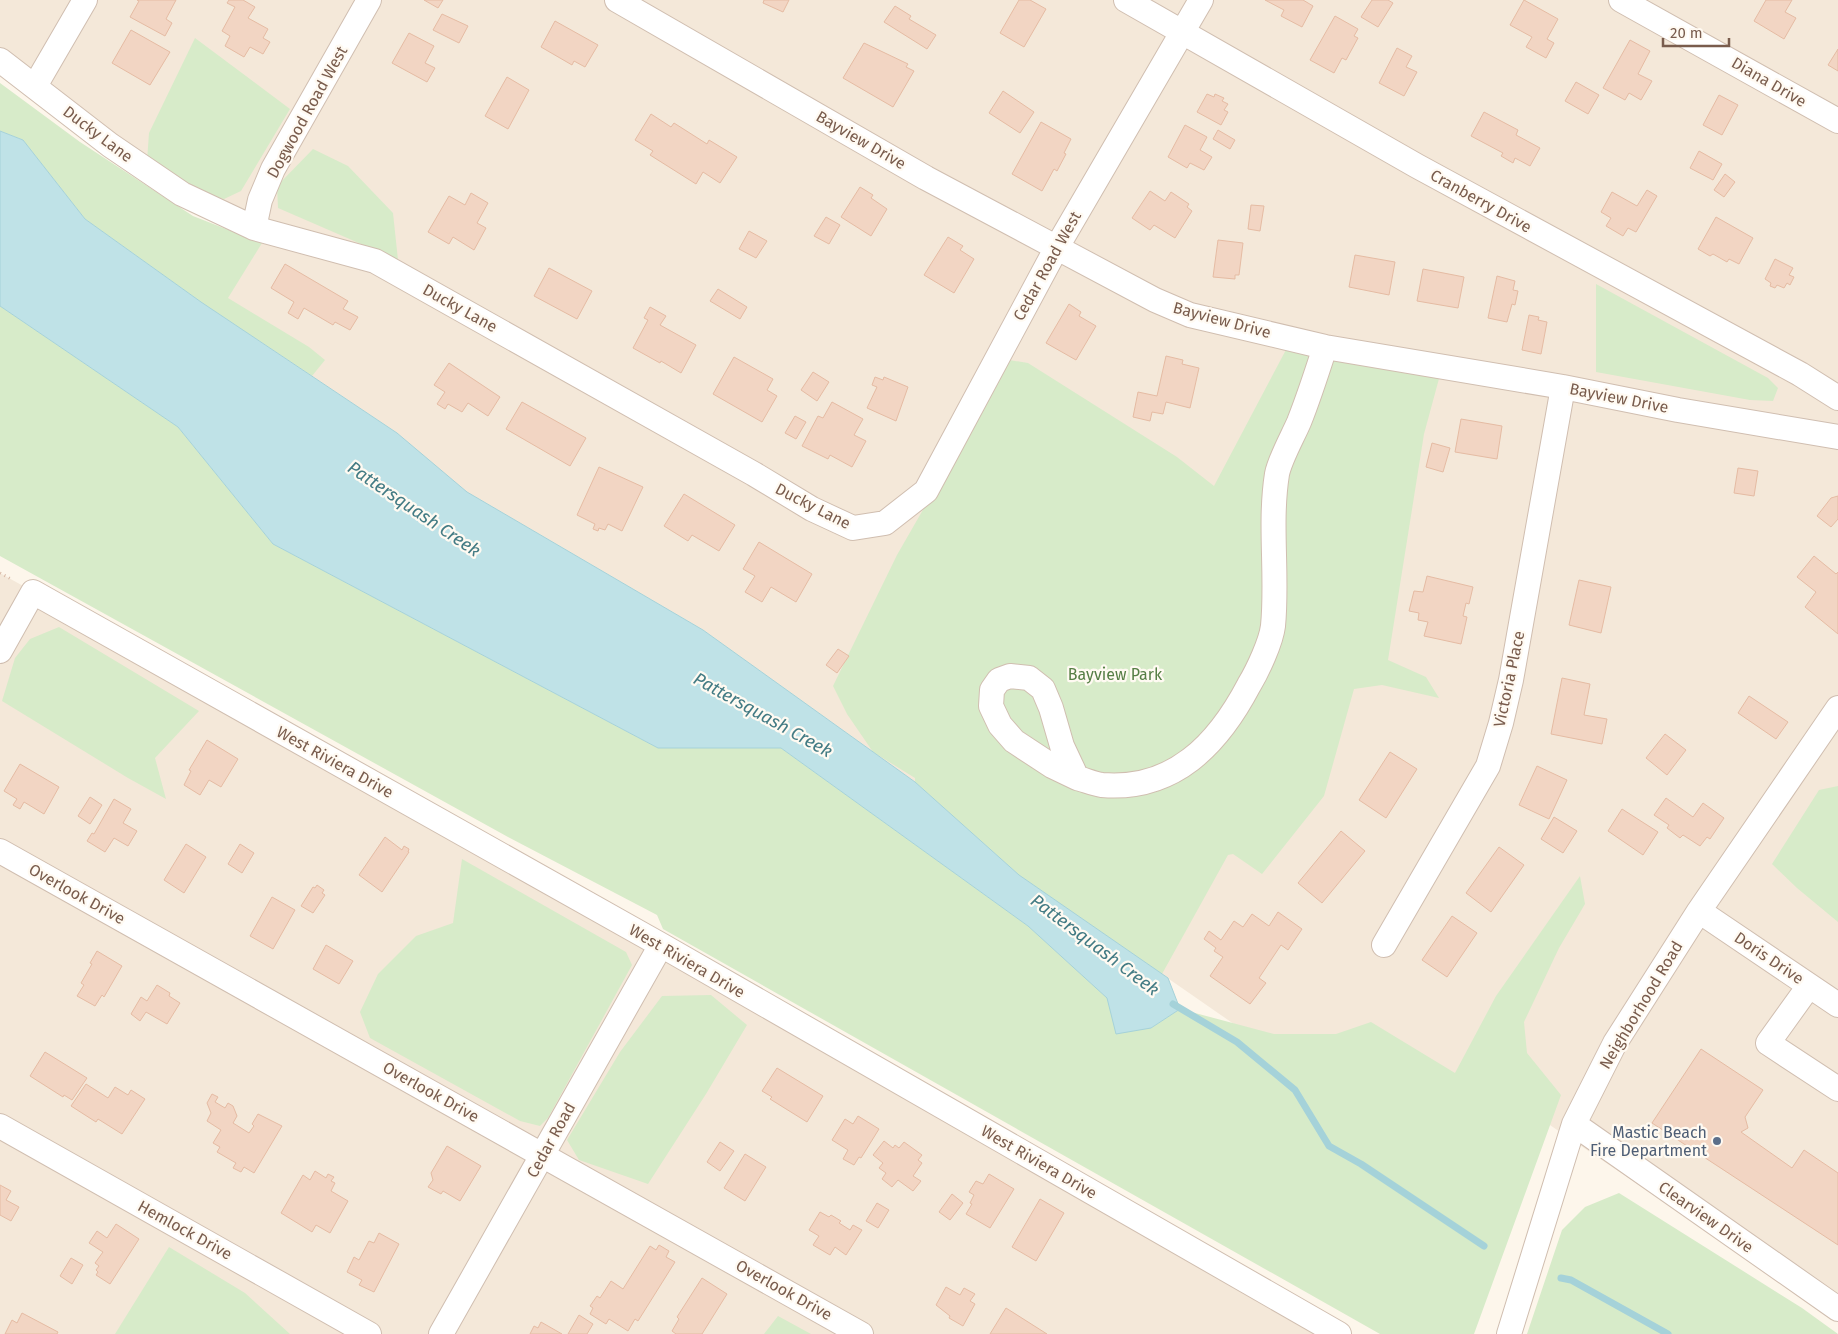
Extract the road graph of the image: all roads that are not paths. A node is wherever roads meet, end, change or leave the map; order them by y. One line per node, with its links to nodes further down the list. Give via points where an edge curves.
1 (85, 0): 9 (street)
2 (369, 0): 11 (street, Dogwood Road West, via 274,169 260,200)
3 (617, 0): 12 (street, Bayview Drive, via 926,178)
4 (1126, 0): 7 (street, Cranberry Drive)
5 (1200, 0): 7 (street, Cedar Road West)
6 (1621, 0): 10 (street, Diana Drive)
7 (1182, 32): 12 (street, Cedar Road West); 15 (street, Cranberry Drive, via 1417,166 1800,374)
8 (0, 60): 9 (street, Ducky Lane)
9 (36, 86): 11 (street, Ducky Lane, via 110,145 182,194)
10 (1838, 121)
11 (254, 228): 17 (street, Ducky Lane, via 375,260 812,509 853,528)
12 (1057, 247): 13 (street, Bayview Drive, via 1154,300 1190,315); 17 (street, Cedar Road West, via 926,491)
13 (1325, 346): 14 (street, Bayview Drive); 20 (street, via 1310,394 1277,472 1273,627 1258,669 1237,710 1216,738 1197,756 1174,770 1140,783 1102,785)
14 (1563, 387): 16 (street, Bayview Drive); 24 (street, Victoria Place, via 1511,680 1488,766)
15 (1838, 398)
16 (1838, 437)
17 (886, 523)
18 (0, 650): 23 (street, West Riviera Drive, via 33,592)
19 (1838, 708): 22 (street, Neighborhood Road)
20 (1077, 778)
21 (0, 851): 30 (street, Overlook Drive)
22 (1699, 911): 25 (street, Doris Drive); 28 (street, Neighborhood Road, via 1615,1043)
23 (661, 945): 30 (street, Cedar Road); 35 (street, West Riviera Drive)
24 (1384, 945)
25 (1809, 986): 26 (street, Doris Drive); 27 (street, via 1768,1043)
26 (1838, 1005)
27 (1838, 1089)
28 (1574, 1124): 31 (street, Clearview Drive); 36 (street, Neighborhood Road)
29 (0, 1126): 32 (street, Hemlock Drive)
30 (543, 1154): 33 (street, Cedar Road); 34 (street, Overlook Drive)
31 (1838, 1309)
32 (369, 1334)
33 (441, 1334)
34 (861, 1334)
35 (1339, 1334)
36 (1509, 1334)

